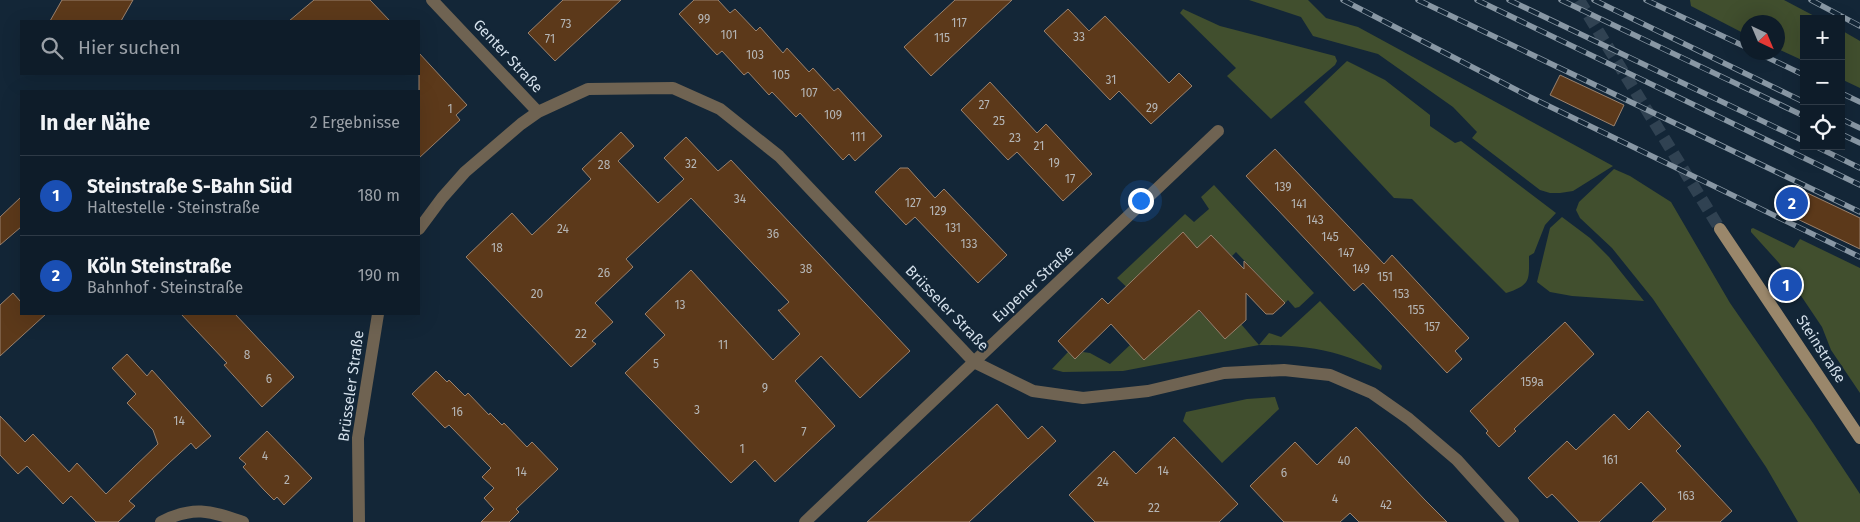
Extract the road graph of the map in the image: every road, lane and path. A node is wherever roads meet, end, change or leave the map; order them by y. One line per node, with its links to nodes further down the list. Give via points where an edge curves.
1 (432, 0): 2 (street, Genter Straße)
2 (538, 112): 4 (street, Brüsseler Straße, via 465,172); 7 (street, Brüsseler Straße, via 588,89 673,88 720,109 779,156)
3 (1218, 131): 7 (street, Eupener Straße)
4 (420, 228)
5 (1720, 229): 8 (main road, Steinstraße)
6 (378, 315): 12 (street, Brüsseler Straße, via 358,438)
7 (974, 362): 9 (street, Brüsseler Straße, via 1033,391 1083,398 1148,391 1224,374 1284,370 1330,375 1372,393 1409,419 1457,460); 13 (street, Eupener Straße)
8 (1860, 438)
9 (1510, 521)
10 (162, 522): 11 (street, via 176,514 203,510)
11 (243, 522)
12 (359, 522)
13 (805, 522)

